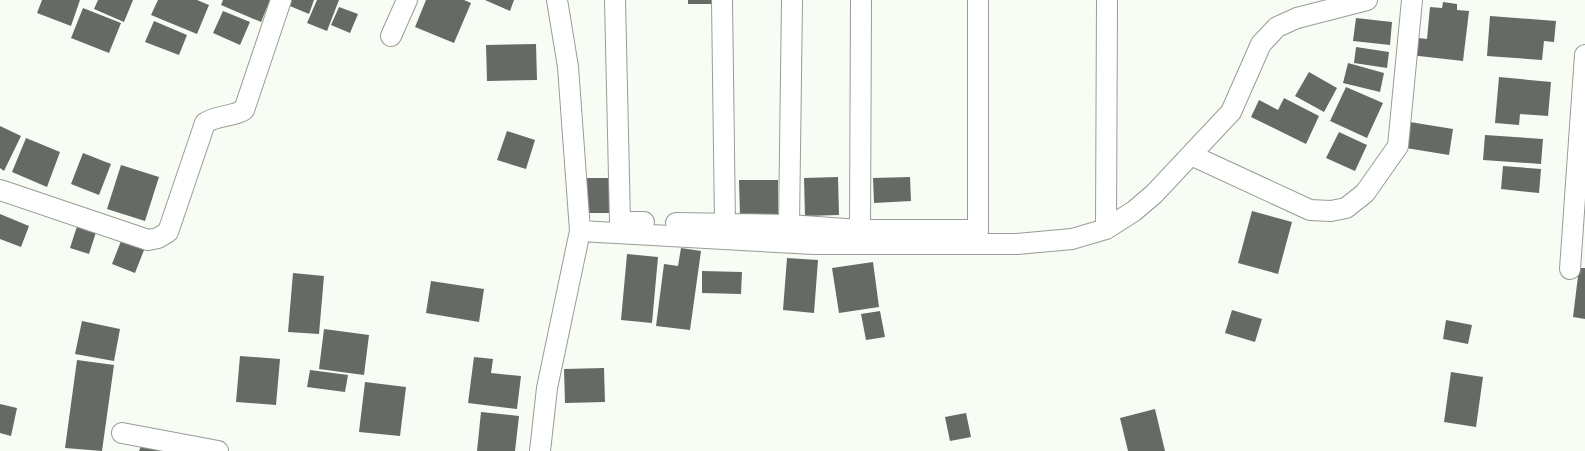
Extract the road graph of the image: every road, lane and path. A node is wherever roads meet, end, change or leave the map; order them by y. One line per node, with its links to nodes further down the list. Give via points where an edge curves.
1 (281, 0): 15 (street, via 244,110 205,123 168,232 148,240)
2 (407, 0): 12 (street)
3 (557, 0): 20 (street, via 568,67)
4 (615, 0): 16 (street, via 620,222)
5 (722, 0): 16 (street)
6 (792, 0): 17 (street)
7 (861, 0): 19 (street)
8 (978, 0): 21 (street)
9 (1107, 0): 18 (street)
10 (1367, 0): 14 (street, via 1297,18 1277,27 1261,44 1231,112)
11 (1412, 0): 14 (street, via 1398,146 1365,193 1346,208 1331,212 1310,210)
12 (391, 36)
13 (1585, 55): 22 (street)
14 (1191, 155): 18 (street, via 1154,194)
15 (0, 190)
16 (725, 224): 17 (street)
17 (789, 225): 19 (street)
18 (1106, 229): 21 (street, via 1072,239 1017,244)
19 (860, 230): 21 (street)
20 (580, 231): 21 (street, via 814,244); 25 (street, via 547,388)
21 (978, 237)
22 (1570, 269)
23 (122, 433): 24 (street)
24 (218, 451)
25 (540, 451)

